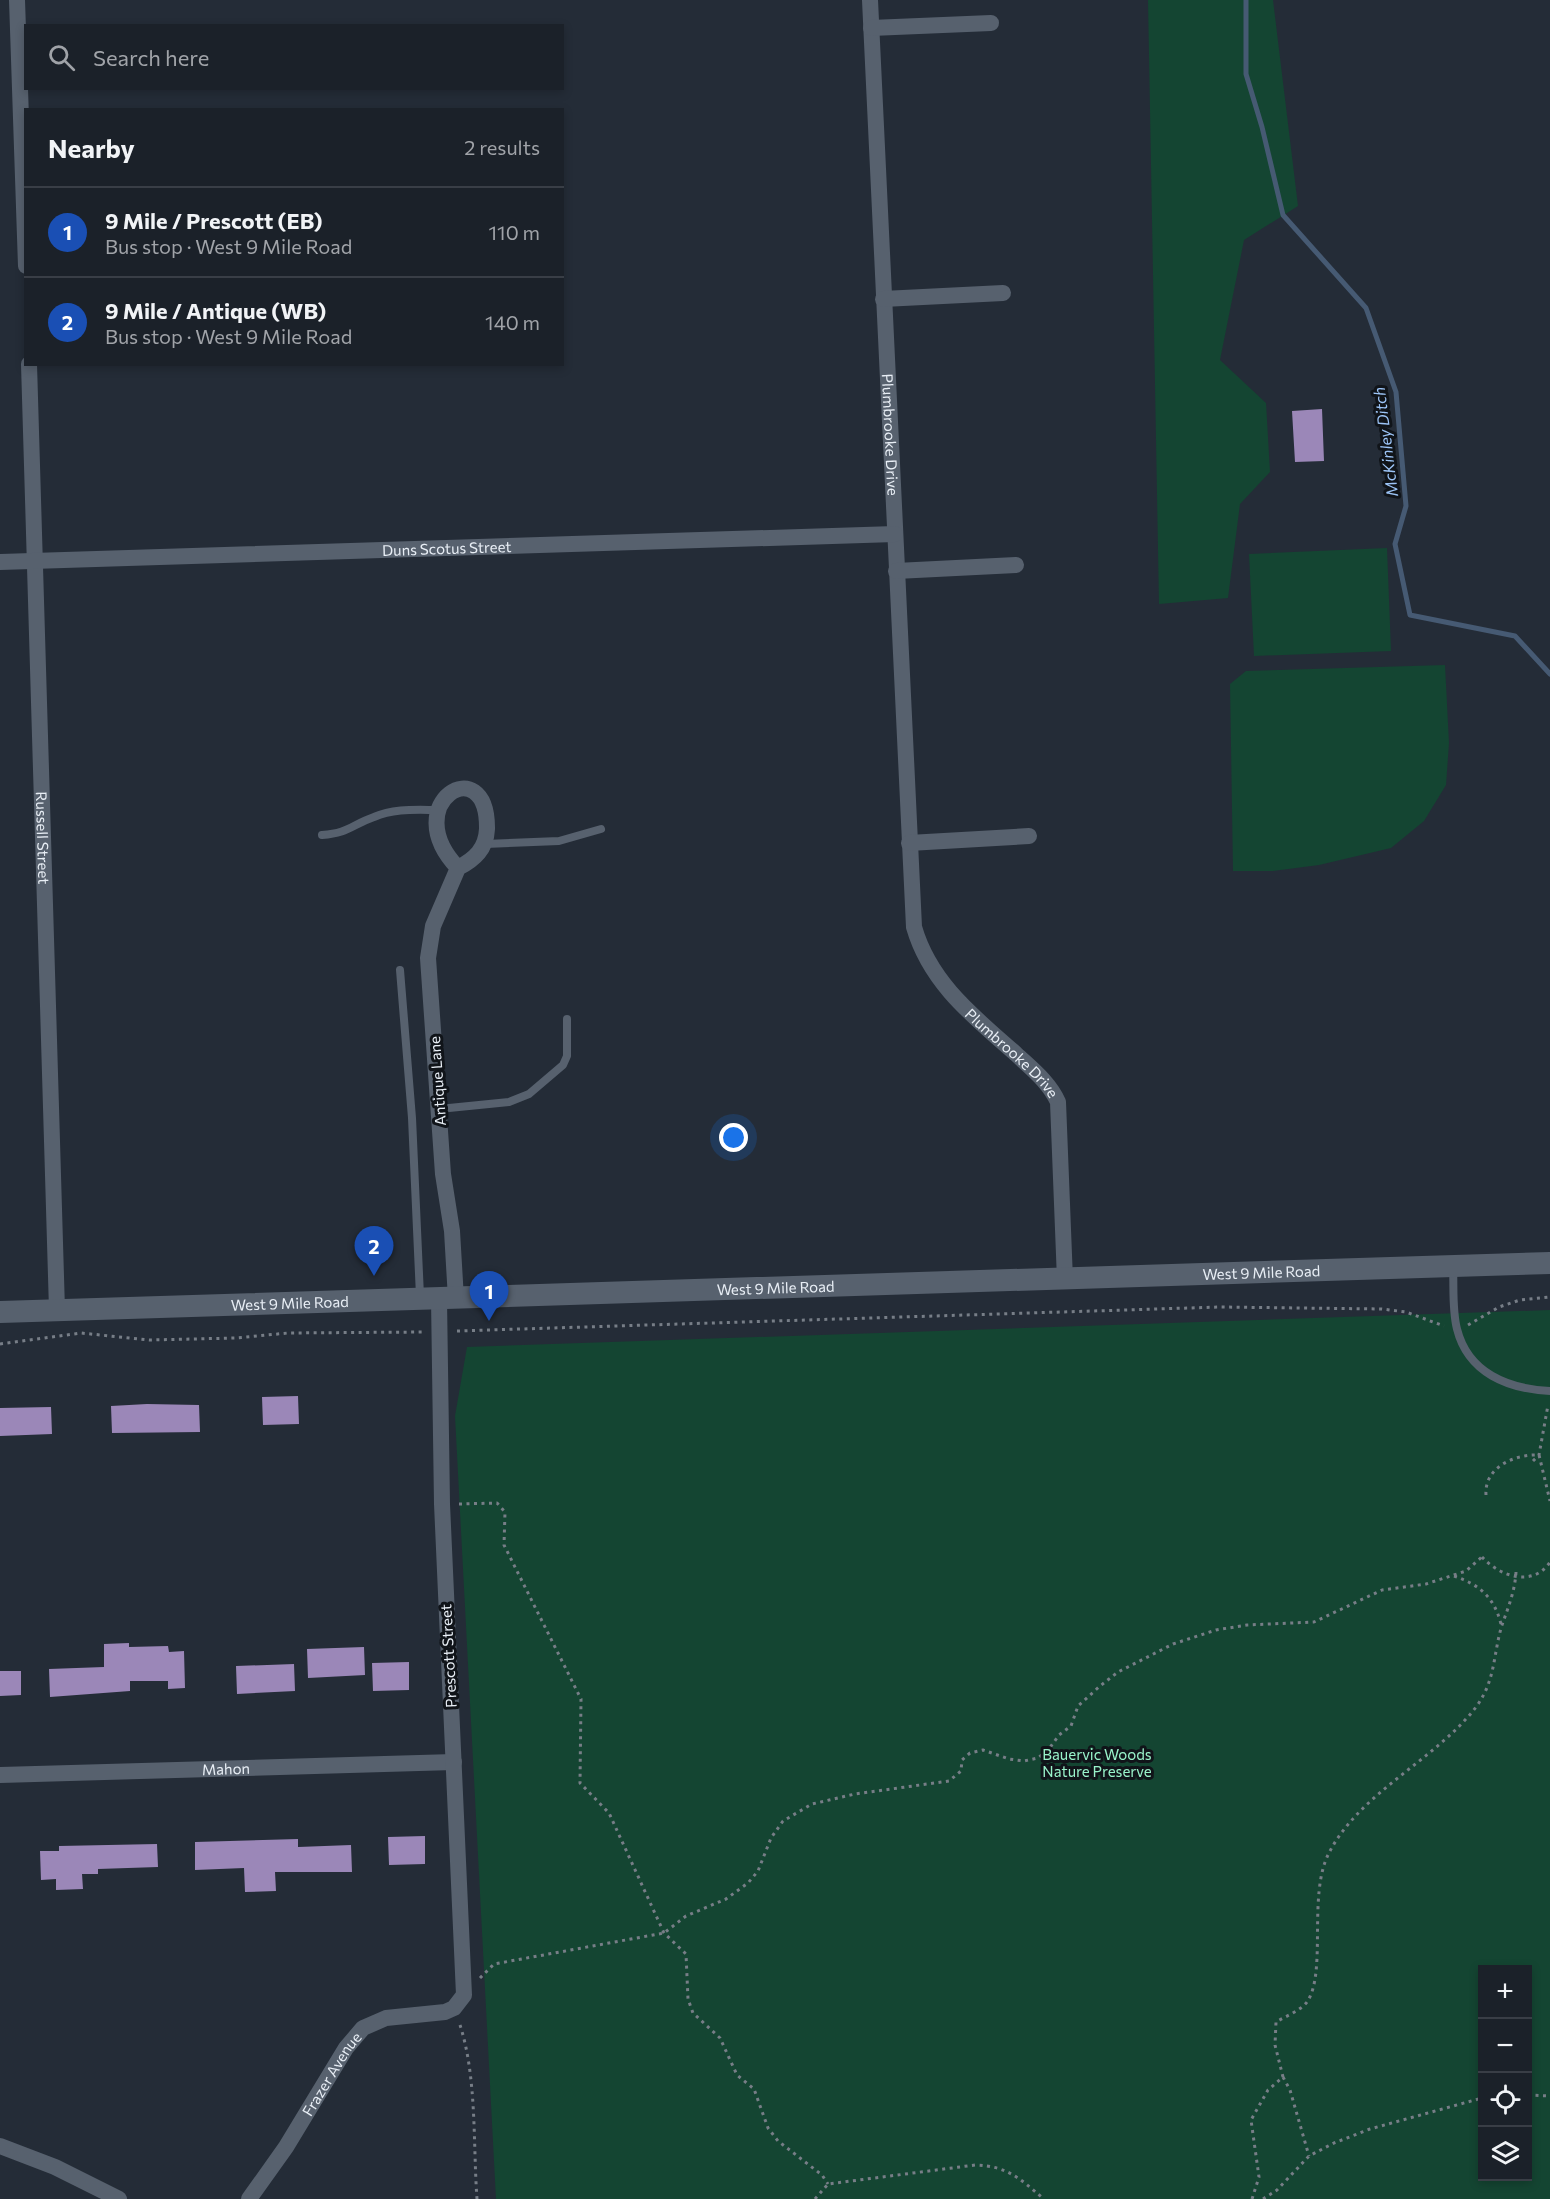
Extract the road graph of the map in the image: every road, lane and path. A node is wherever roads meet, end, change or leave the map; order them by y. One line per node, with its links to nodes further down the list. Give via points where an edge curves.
1 (17, 0): 5 (street)
2 (870, 0): 4 (street, Plumbrooke Drive)
3 (991, 23): 4 (street)
4 (871, 28): 7 (street, Plumbrooke Drive)
5 (24, 207)
6 (1003, 293): 7 (street)
7 (884, 299): 9 (street, Plumbrooke Drive)
8 (29, 366): 10 (street, Russell Street)
9 (895, 534): 10 (street, Duns Scotus Street); 13 (street, Plumbrooke Drive)
10 (35, 561): 11 (street, Duns Scotus Street); 29 (street, Russell Street)
11 (0, 562)
12 (1016, 565): 13 (street)
13 (896, 571): 18 (street, Plumbrooke Drive)
14 (439, 810): 16 (lane, via 386,813 348,831); 19 (street, via 443,797 452,791 465,789 478,795 486,806); 20 (street, via 440,844)
15 (601, 829): 19 (lane, via 559,841)
16 (322, 835)
17 (1029, 836): 18 (street)
18 (909, 843): 26 (street, Plumbrooke Drive, via 914,927 927,961 947,989 1042,1079 1058,1102)
19 (485, 844): 20 (street, Antique Lane, via 471,861)
20 (458, 868): 23 (street, Antique Lane, via 430,939 428,958)
21 (400, 970): 28 (lane, via 413,1141)
22 (567, 1019): 23 (lane, via 564,1065 529,1094 509,1102)
23 (438, 1109): 28 (street, Antique Lane, via 452,1231)
24 (1550, 1263): 25 (main road, West 9 Mile Road)
25 (1453, 1267): 26 (main road, West 9 Mile Road); 31 (lane)
26 (1065, 1280): 28 (main road, West 9 Mile Road)
27 (1550, 1297): 31 (path, via 1520,1300 1471,1324)
28 (438, 1299): 29 (main road, West 9 Mile Road); 40 (street, Prescott Street)
29 (57, 1310): 30 (main road, West 9 Mile Road)
30 (0, 1312)
31 (1456, 1327): 32 (path, via 1382,1309 1220,1307); 35 (lane, via 1463,1347 1481,1370 1511,1384)
32 (459, 1331)
33 (419, 1332): 34 (path, via 149,1340 81,1333)
34 (0, 1344)
35 (1550, 1391): 36 (path)
36 (1539, 1455): 37 (path); 38 (path, via 1502,1465 1492,1473); 39 (path)
37 (1533, 1461)
38 (1486, 1495)
39 (1550, 1502)
40 (442, 1504): 45 (street, Prescott Street); 47 (path, via 497,1503 505,1512 504,1545 581,1699 580,1783 609,1813)
41 (1550, 1563): 43 (path, via 1539,1573)
42 (1454, 1575): 43 (path, via 1466,1571 1482,1557 1490,1567); 44 (path, via 1482,1589 1496,1606); 47 (path, via 1426,1584 1382,1590 1314,1622 1247,1625 1173,1644 1118,1672 1100,1686 1078,1706 1071,1726 1038,1758 1009,1759 982,1750 962,1760 961,1772 949,1781 812,1804 783,1821 771,1838 759,1871 748,1883 726,1899 686,1916)
43 (1516, 1575): 44 (path, via 1509,1612)
44 (1502, 1625): 50 (path, via 1492,1674 1476,1707 1363,1809 1329,1853 1318,1888 1311,1994 1305,2004 1276,2022 1275,2045)
45 (454, 1762): 46 (street, Mahon); 48 (street, Prescott Street)
46 (0, 1775)
47 (664, 1933): 48 (path, via 494,1964 475,1982); 56 (path, via 686,1954 688,1999 693,2013 720,2038 737,2075 754,2089 768,2128)
48 (466, 1984): 49 (street, Prescott Street, via 464,1995)
49 (454, 2008): 58 (street, Frazer Avenue, via 386,2018 363,2028 346,2048 286,2147); 59 (path, via 466,2043)
50 (1283, 2077): 55 (path); 62 (path, via 1268,2090 1251,2120 1259,2177)
51 (1532, 2095): 52 (path)
52 (1550, 2096)
53 (1478, 2099): 55 (path, via 1370,2129)
54 (0, 2146): 57 (street, via 55,2167)
55 (1309, 2156): 63 (path, via 1289,2179)
56 (828, 2184): 60 (path); 61 (path, via 975,2165 995,2166 1011,2172)
57 (119, 2199)
58 (249, 2199)
59 (477, 2199)
60 (814, 2199)
61 (1044, 2199)
62 (1252, 2199)
63 (1263, 2199)

